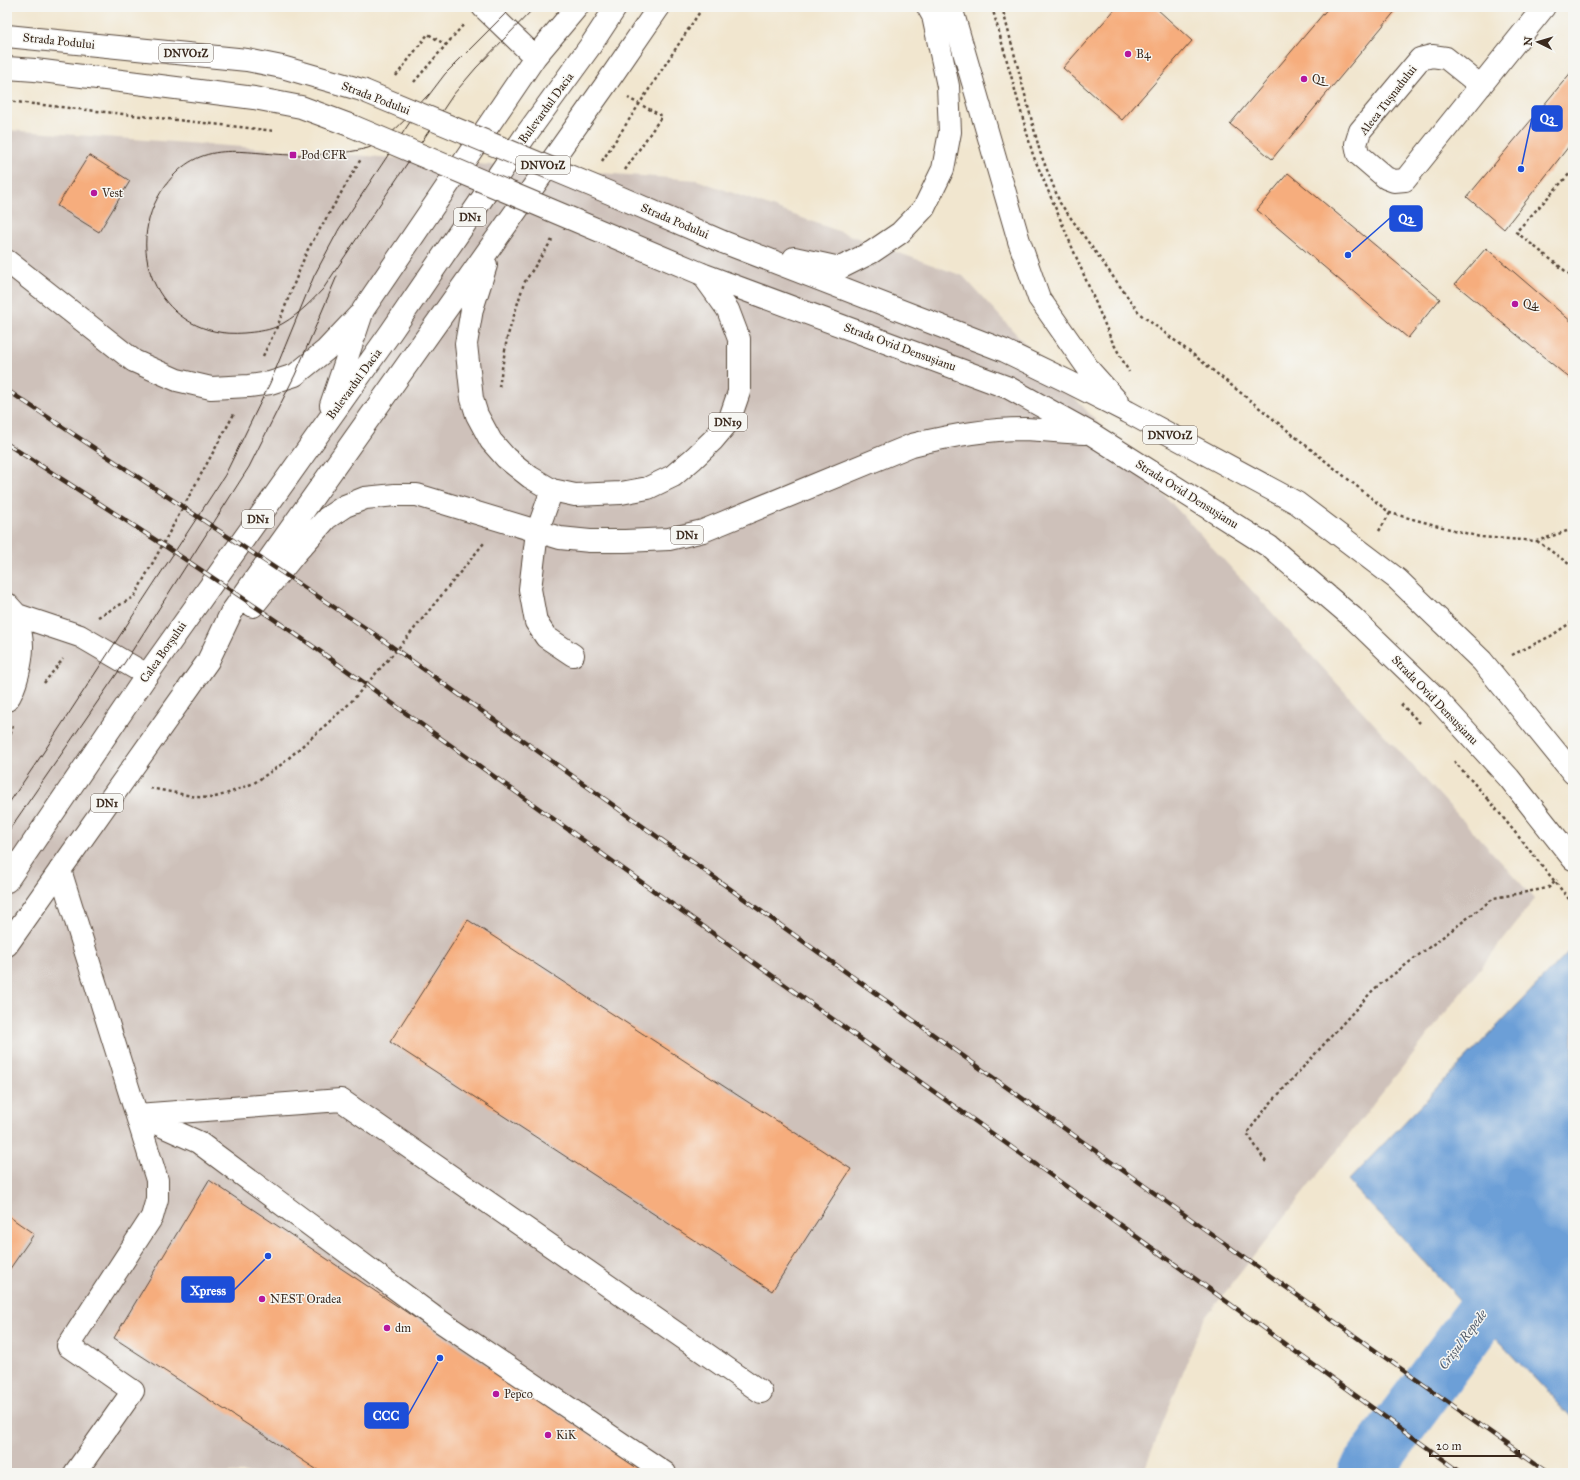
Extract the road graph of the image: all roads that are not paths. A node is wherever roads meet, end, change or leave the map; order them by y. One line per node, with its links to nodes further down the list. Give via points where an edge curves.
1 (483, 7): 9 (main road)
2 (577, 7): 9 (main road, DN1)
3 (616, 7): 20 (main road, Bulevardul Dacia / DN1)
4 (659, 7): 15 (main road, DN1)
5 (928, 7): 14 (main road, via 933,16 948,86 950,132 943,169 924,208 900,233 872,252 840,268)
6 (951, 7): 19 (main road, via 1019,241 1039,298 1090,371)
7 (1544, 7): 13 (main road, Aleea Tușnadului)
8 (7, 36): 14 (main road, Strada Podului / DNVO1Z, bridge, via 247,60 282,67 362,90)
9 (535, 57): 18 (main road, Bulevardul Dacia / DN1)
10 (7, 68): 11 (main road)
11 (35, 70): 12 (main road); 17 (main road, bridge, via 254,98 301,108 352,126)
12 (7, 79)
13 (1481, 86): 13 (main road, Aleea Tușnadului, via 1446,58 1432,56 1420,59 1360,131 1356,144 1358,154 1386,178 1394,181 1405,180)
14 (723, 242): 19 (main road, DNVO1Z, via 1004,351)
15 (493, 244): 22 (main road, via 472,309 466,344 472,399 477,415 496,447 506,458); 26 (main road, DN1, via 231,613)
16 (7, 261): 18 (main road, via 134,361 177,380 211,388 270,383 295,375 326,350)
17 (702, 274): 21 (main road, Strada Ovid Densușianu, via 1009,388); 22 (main road, DN19, via 728,310 740,339 739,392 729,421 713,440 673,476 648,488 621,493 575,495)
18 (363, 310): 20 (main road, Bulevardul Dacia / DN1)
19 (1128, 412): 29 (main road, DNVO1Z, via 1297,503 1397,579 1482,661)
20 (324, 427): 27 (main road, Calea Borșului / DN1)
21 (1090, 433): 23 (main road, DN1, via 986,431 912,445 703,531 669,539 590,541 560,538); 30 (main road, Strada Ovid Densușianu, via 1270,547 1352,617 1435,697 1509,778)
22 (552, 490): 23 (main road)
23 (537, 532): 25 (main road, via 530,589 536,622 546,637); 26 (main road, DN1, via 417,495 365,498 345,506 327,518)
24 (12, 610): 27 (main road, via 80,636); 28 (main road, via 22,646 19,670)
25 (573, 655)
26 (208, 662): 31 (main road, DN1)
27 (147, 675): 32 (main road, Calea Borșului / DN1)
28 (7, 700)
29 (1573, 773)
30 (1573, 859)
31 (60, 870): 33 (main road, DN1); 34 (main road)
32 (7, 881)
33 (7, 945)
34 (137, 1115): 35 (main road, via 341,1100); 36 (main road, via 158,1180 157,1199 152,1217 68,1346 133,1391); 37 (main road, via 198,1142 434,1317)
35 (761, 1392)
36 (75, 1473)
37 (665, 1473)

